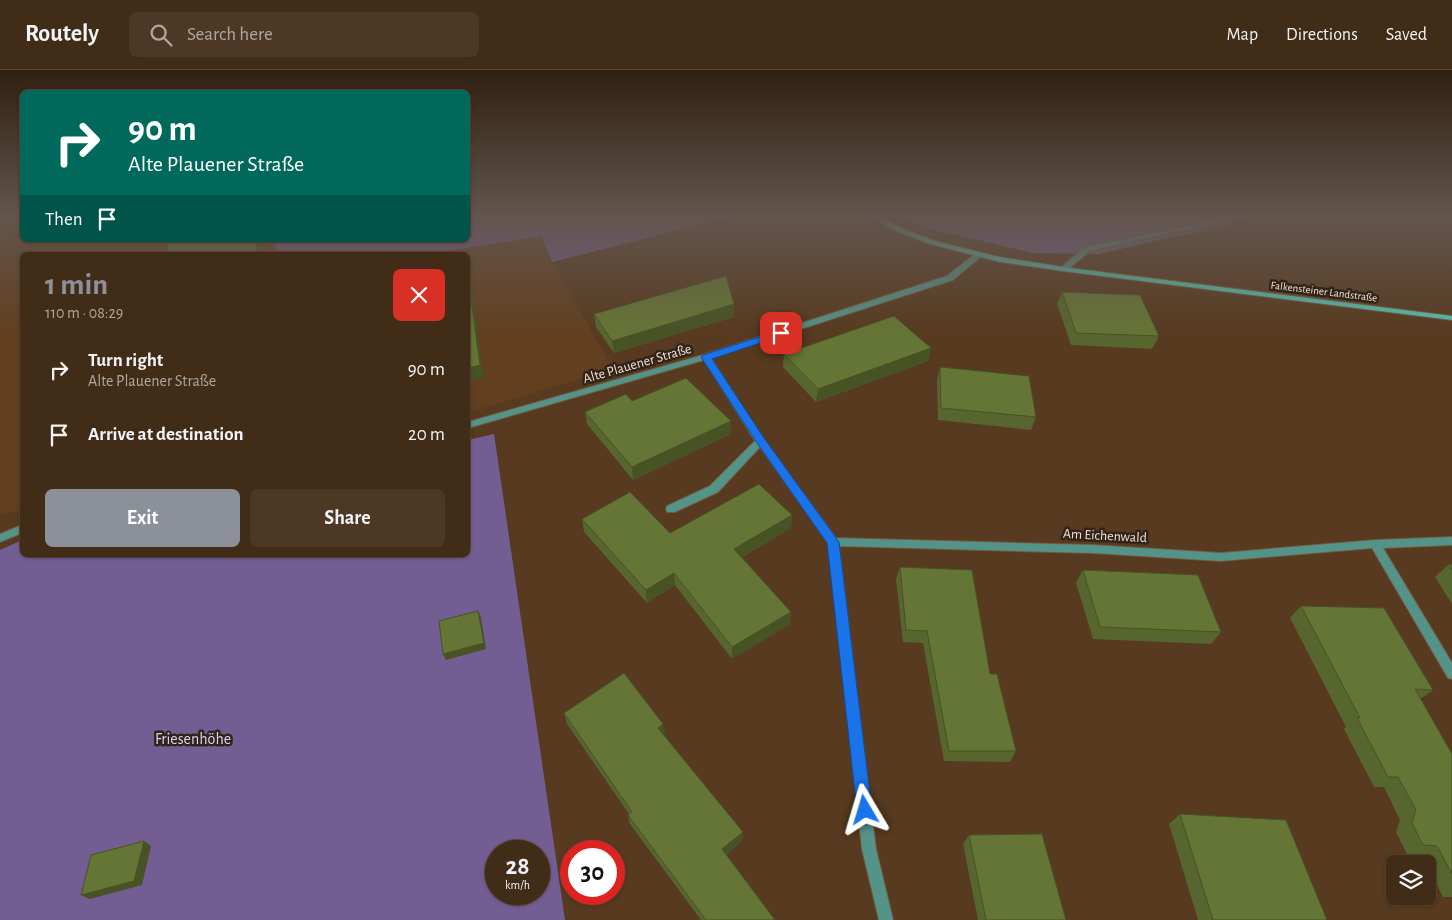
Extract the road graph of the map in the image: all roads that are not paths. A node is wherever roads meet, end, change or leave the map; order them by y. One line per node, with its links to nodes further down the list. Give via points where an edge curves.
1 (978, 256): 6 (street, Alte Plauener Straße, via 950,278)
2 (983, 256): 4 (main road, Falkensteiner Landstraße)
3 (1080, 256): 4 (street)
4 (1063, 269): 5 (main road, Falkensteiner Landstraße)
5 (1452, 318)
6 (706, 357): 7 (street, Alte Plauener Straße); 8 (street)
7 (470, 424)
8 (760, 441): 9 (street, via 714,489); 13 (street)
9 (671, 509)
10 (20, 530): 11 (street)
11 (0, 538)
12 (1452, 541): 14 (street, Am Eichenwald)
13 (833, 542): 14 (street, Am Eichenwald, via 1093,549 1221,557); 16 (street, via 869,848)
14 (1375, 544): 15 (street)
15 (1452, 674)
16 (886, 920)

